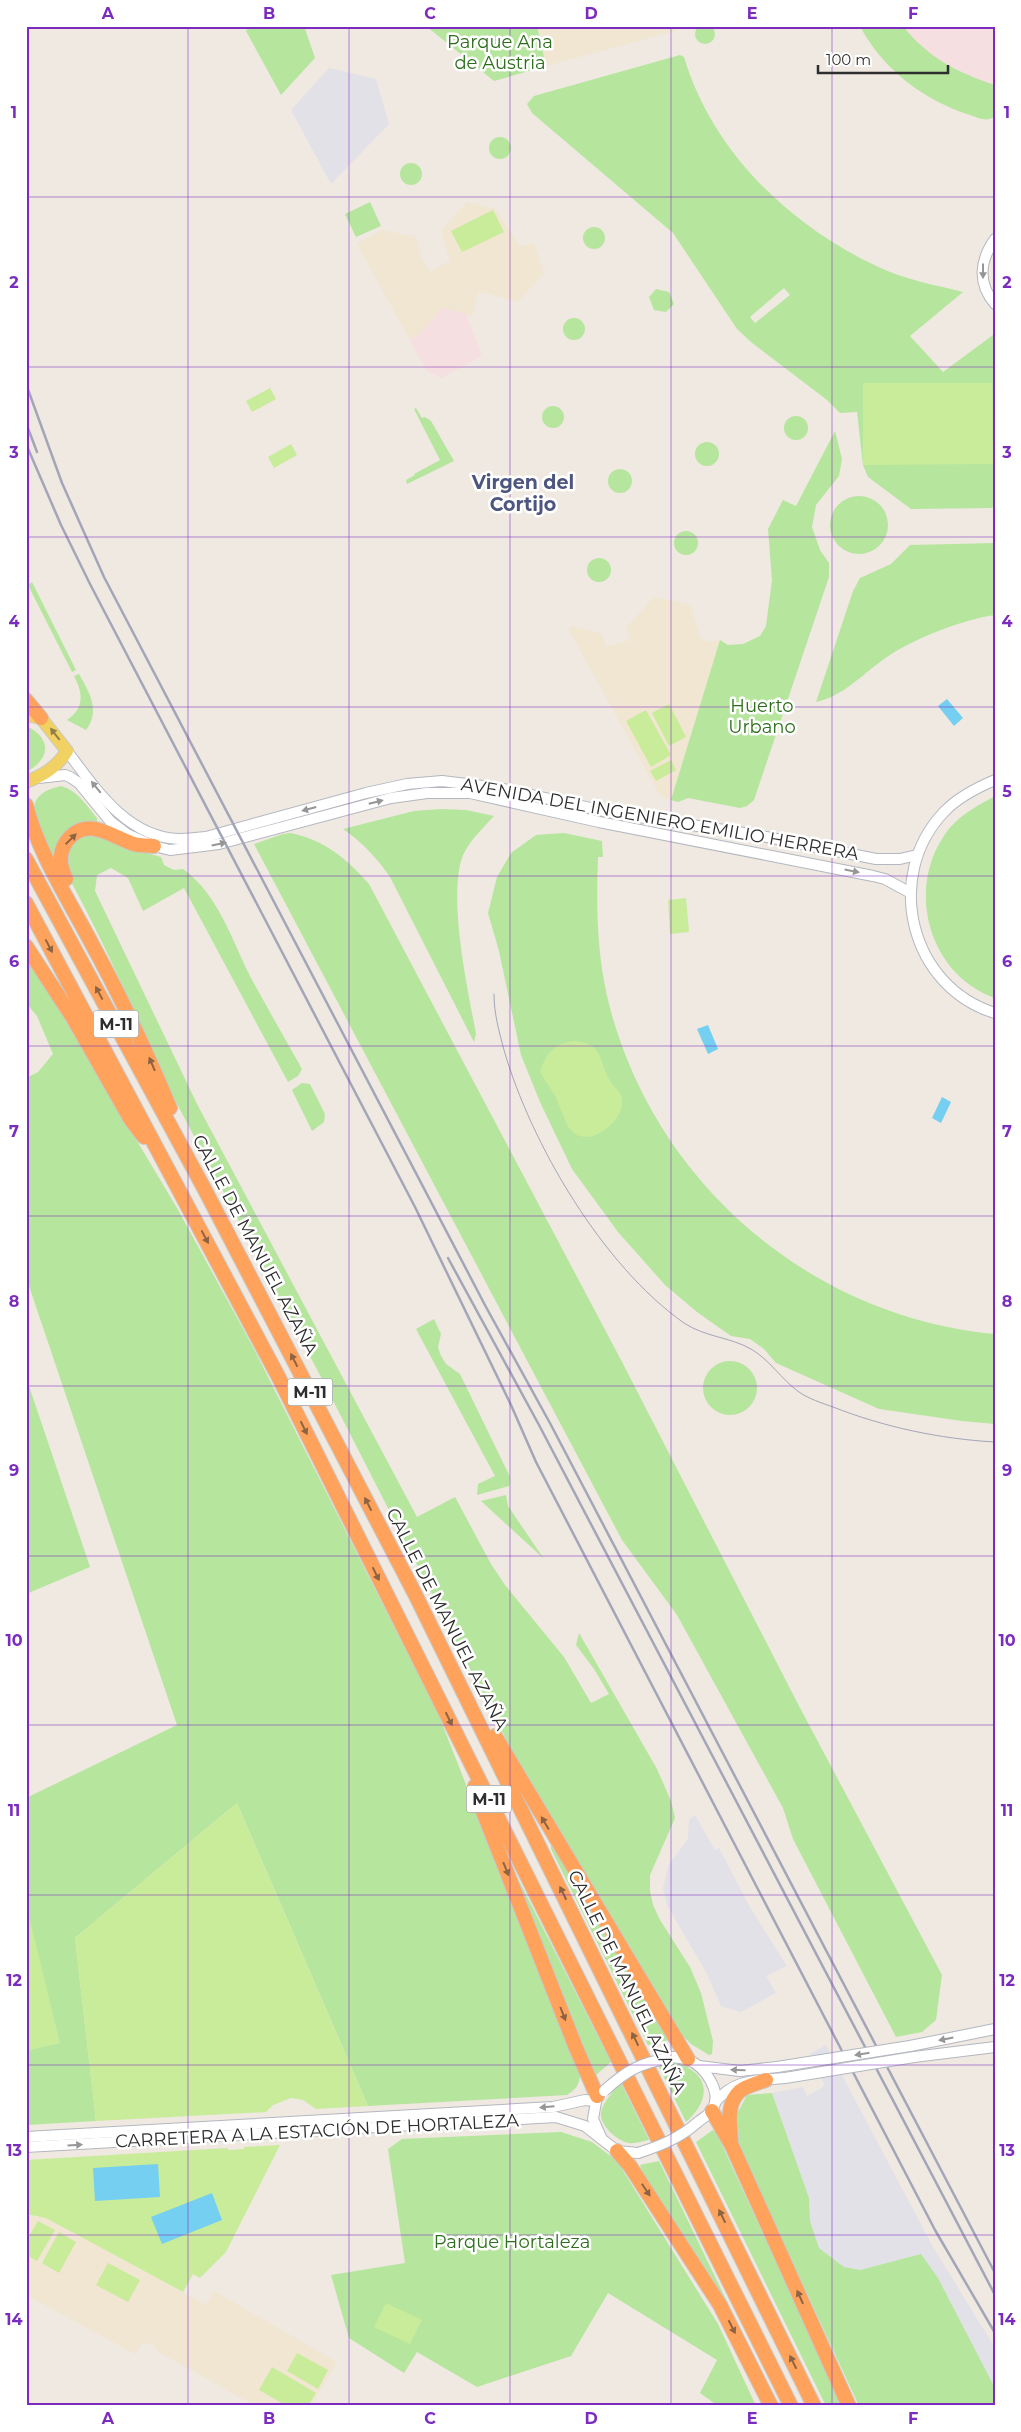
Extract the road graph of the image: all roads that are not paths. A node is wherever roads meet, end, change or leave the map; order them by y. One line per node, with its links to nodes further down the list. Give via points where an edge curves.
1 (995, 239): 2 (street, one-way to 2, via 987,249 982,274 986,290)
2 (995, 304)
3 (26, 700): 5 (highway)
4 (26, 715): 5 (main road)
5 (42, 718): 6 (main road, one-way to 5)
6 (67, 750): 7 (main road, AVENIDA DEL INGENIERO EMILIO HERRERA, via 51,770); 11 (street, AVENIDA DEL INGENIERO EMILIO HERRERA, one-way to 6, via 876,859 757,835 613,813 499,788 442,781 407,784 206,837 178,839 144,831 123,817)
7 (32, 780): 10 (street, AVENIDA DEL INGENIERO EMILIO HERRERA, via 70,777 79,783 110,821 127,834)
8 (995, 780): 11 (street, via 976,787 944,812 931,828)
9 (26, 804): 16 (highway, via 33,832)
10 (154, 846): 13 (street, AVENIDA DEL INGENIERO EMILIO HERRERA, one-way to 13, via 170,850 202,847 392,798 427,793 470,793 874,876); 16 (highway, one-way to 10, via 98,945 62,871 62,849 68,839 90,829 103,829 134,844)
11 (917, 855): 13 (street)
12 (26, 859): 19 (highway, CALLE DE MANUEL AZAÑA / M-11, one-way to 12)
13 (909, 892): 17 (street, via 916,935 932,967 957,993)
14 (26, 903): 18 (highway, M-11, one-way to 18)
15 (26, 946): 18 (highway, via 73,1018 131,1120)
16 (110, 978): 19 (highway, one-way to 16, via 142,1042)
17 (995, 1013)
18 (171, 1174): 21 (highway, M-11, one-way to 21, via 278,1376)
19 (205, 1190): 20 (highway, CALLE DE MANUEL AZAÑA / M-11, one-way to 19)
20 (415, 1594): 24 (highway, one-way to 20, via 526,1792); 35 (highway, CALLE DE MANUEL AZAÑA / M-11, one-way to 20)
21 (467, 1757): 26 (highway, one-way to 26, via 480,1804 576,2048); 34 (highway, M-11)
22 (995, 2029): 24 (street, one-way to 24, bridge, via 777,2067 740,2071)
23 (995, 2047): 25 (street, bridge)
24 (694, 2063): 26 (street, bridge, via 673,2058 654,2060 626,2071); 27 (street, via 712,2083)
25 (766, 2080): 27 (street, via 728,2088); 30 (highway, via 740,2091 731,2105)
26 (599, 2096): 28 (street, CARRETERA A LA ESTACIÓN DE HORTALEZA, one-way to 28, via 553,2107); 29 (street, via 593,2119)
27 (713, 2106): 30 (highway); 32 (street, bridge, via 686,2133 664,2144 638,2153)
28 (26, 2137)
29 (602, 2139): 31 (street, CARRETERA A LA ESTACIÓN DE HORTALEZA, one-way to 29, via 556,2118 586,2126); 32 (street, CARRETERA A LA ESTACIÓN DE HORTALEZA)
30 (732, 2146): 36 (highway, one-way to 30)
31 (26, 2147)
32 (617, 2151): 33 (highway, one-way to 33, via 720,2305)
33 (771, 2406)
34 (791, 2406)
35 (814, 2406)
36 (849, 2406)

